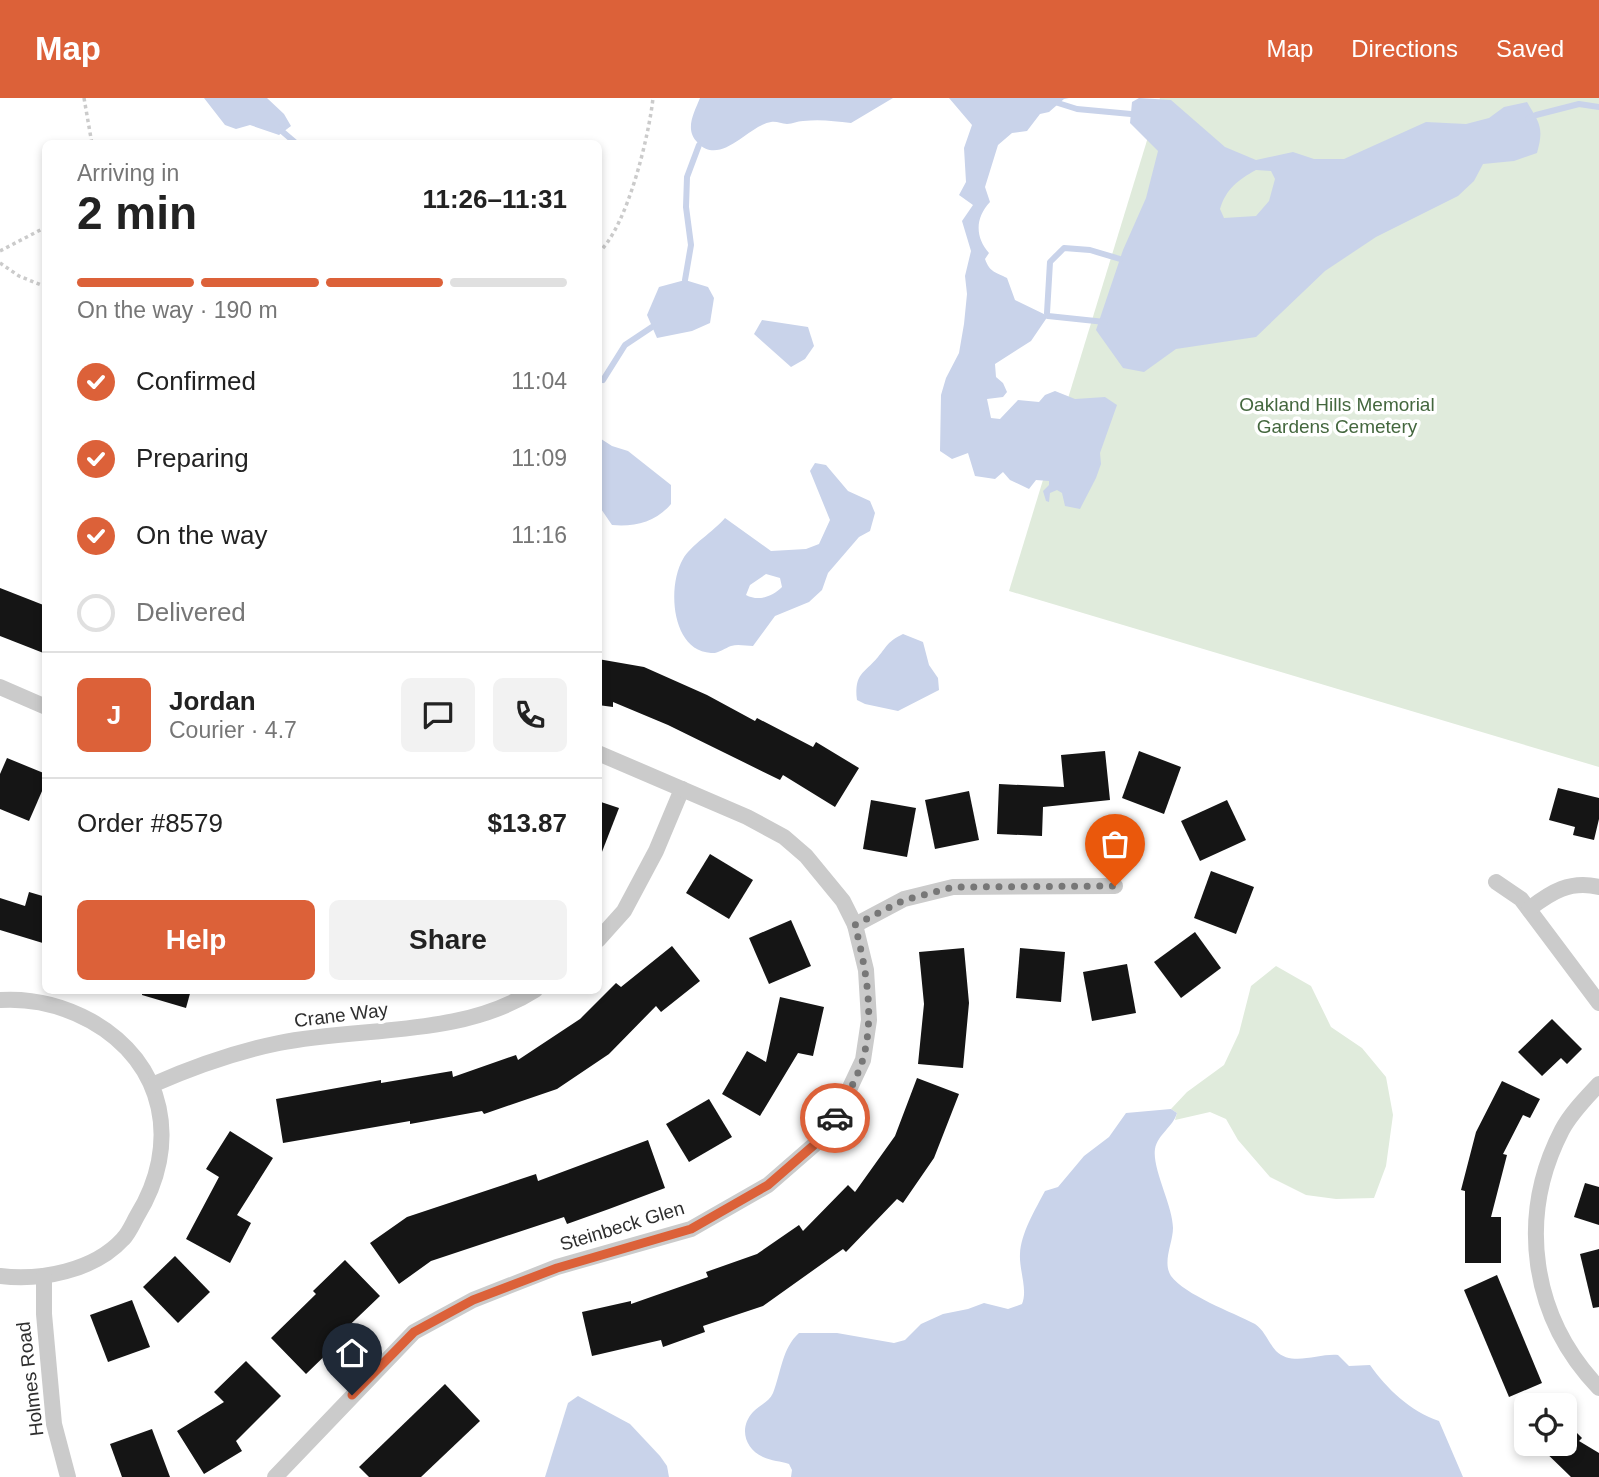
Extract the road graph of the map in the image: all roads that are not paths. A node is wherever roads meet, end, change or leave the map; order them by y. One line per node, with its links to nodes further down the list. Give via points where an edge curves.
1 (0, 687): 2 (street)
2 (42, 705)
3 (602, 755): 4 (street, Steinbeck Glen)
4 (682, 789): 9 (street, Steinbeck Glen, via 784,837 825,878); 10 (street, via 624,911)
5 (1496, 882): 8 (street)
6 (1115, 886): 9 (street, via 954,887 904,900)
7 (1599, 887): 8 (street, via 1569,885)
8 (1529, 909): 11 (street)
9 (855, 925): 20 (street, Steinbeck Glen, via 866,970 869,1020 863,1060 833,1122 814,1145 768,1185 691,1229 557,1268 473,1300 414,1332)
10 (602, 936)
11 (1596, 991)
12 (529, 994): 15 (street, Crane Way, via 461,1019 280,1043 202,1063)
13 (0, 1000): 15 (street, via 44,1002 70,1009 104,1028 128,1048)
14 (1599, 1084): 18 (street, via 1563,1128 1539,1189 1535,1216 1544,1293 1562,1339)
15 (152, 1086): 17 (street, via 160,1110 162,1158 149,1198 123,1239 101,1256)
16 (0, 1276): 17 (street)
17 (44, 1276): 19 (street, Holmes Road, via 54,1424)
18 (1599, 1388)
19 (68, 1477)
20 (275, 1477)

